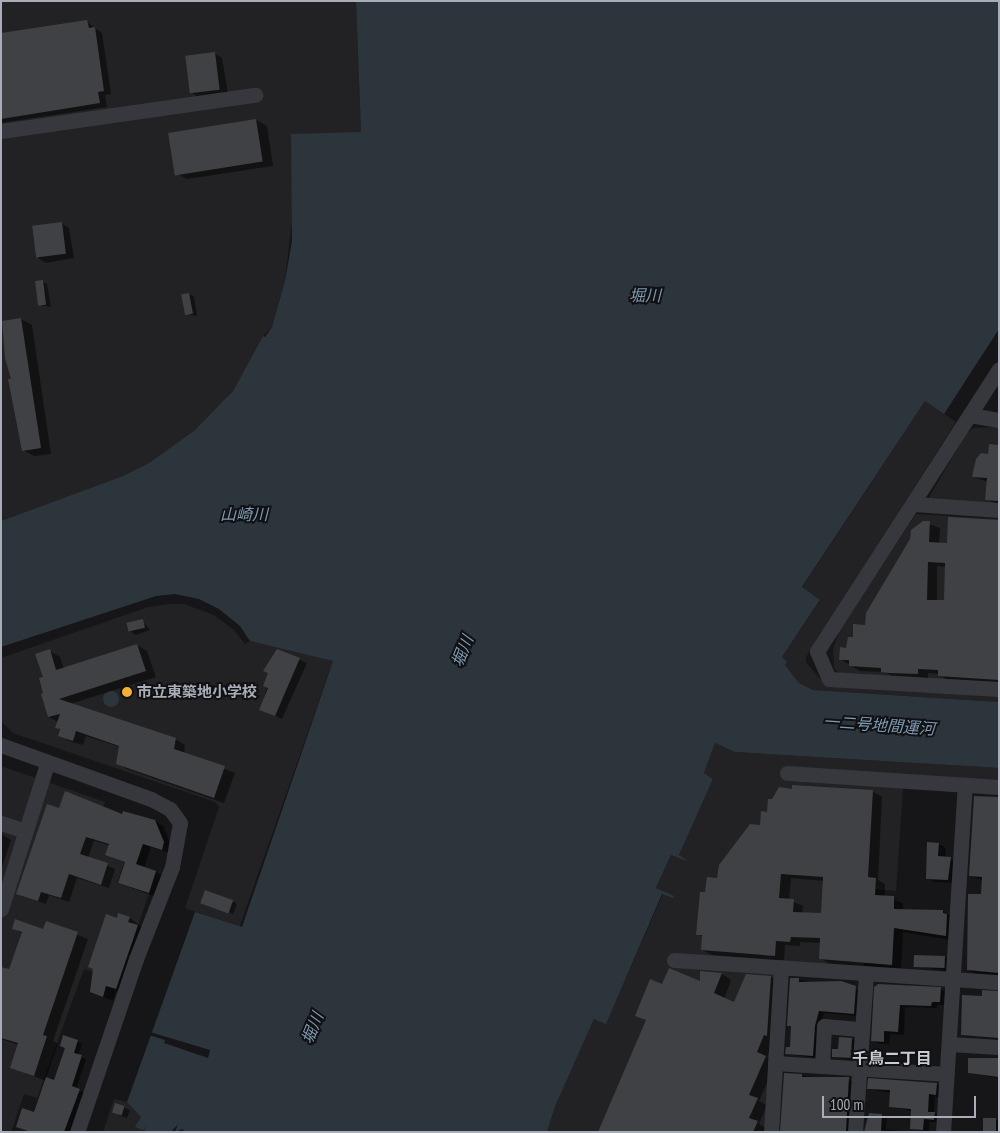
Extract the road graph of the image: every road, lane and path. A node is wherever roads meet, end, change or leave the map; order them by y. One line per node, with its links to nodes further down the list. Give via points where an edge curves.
1 (255, 95): 2 (street)
2 (1, 131)
3 (999, 369): 4 (street)
4 (970, 415): 5 (street); 6 (street)
5 (999, 420)
6 (914, 504): 7 (street); 8 (street, via 817,651 829,679)
7 (999, 510)
8 (999, 689)
9 (1, 745): 10 (street)
10 (47, 764): 15 (street); 29 (street, via 151,799 170,809 180,823 172,866 136,959)
11 (787, 773): 12 (street)
12 (964, 785): 13 (street); 20 (street)
13 (999, 787)
14 (1, 823): 15 (street)
15 (26, 831): 16 (street)
16 (1, 909)
17 (674, 960): 18 (street)
18 (781, 967): 19 (street); 25 (street)
19 (866, 973): 20 (street); 22 (street)
20 (953, 979): 21 (street); 23 (street)
21 (999, 982)
22 (862, 1029): 26 (street, via 824,1026); 27 (street)
23 (949, 1044): 24 (street); 28 (street)
24 (999, 1047)
25 (775, 1063): 26 (street); 30 (street)
26 (822, 1066): 27 (street)
27 (860, 1069): 28 (street); 31 (street)
28 (947, 1074): 32 (street)
29 (77, 1132)
30 (770, 1132)
31 (855, 1132)
32 (943, 1132)

